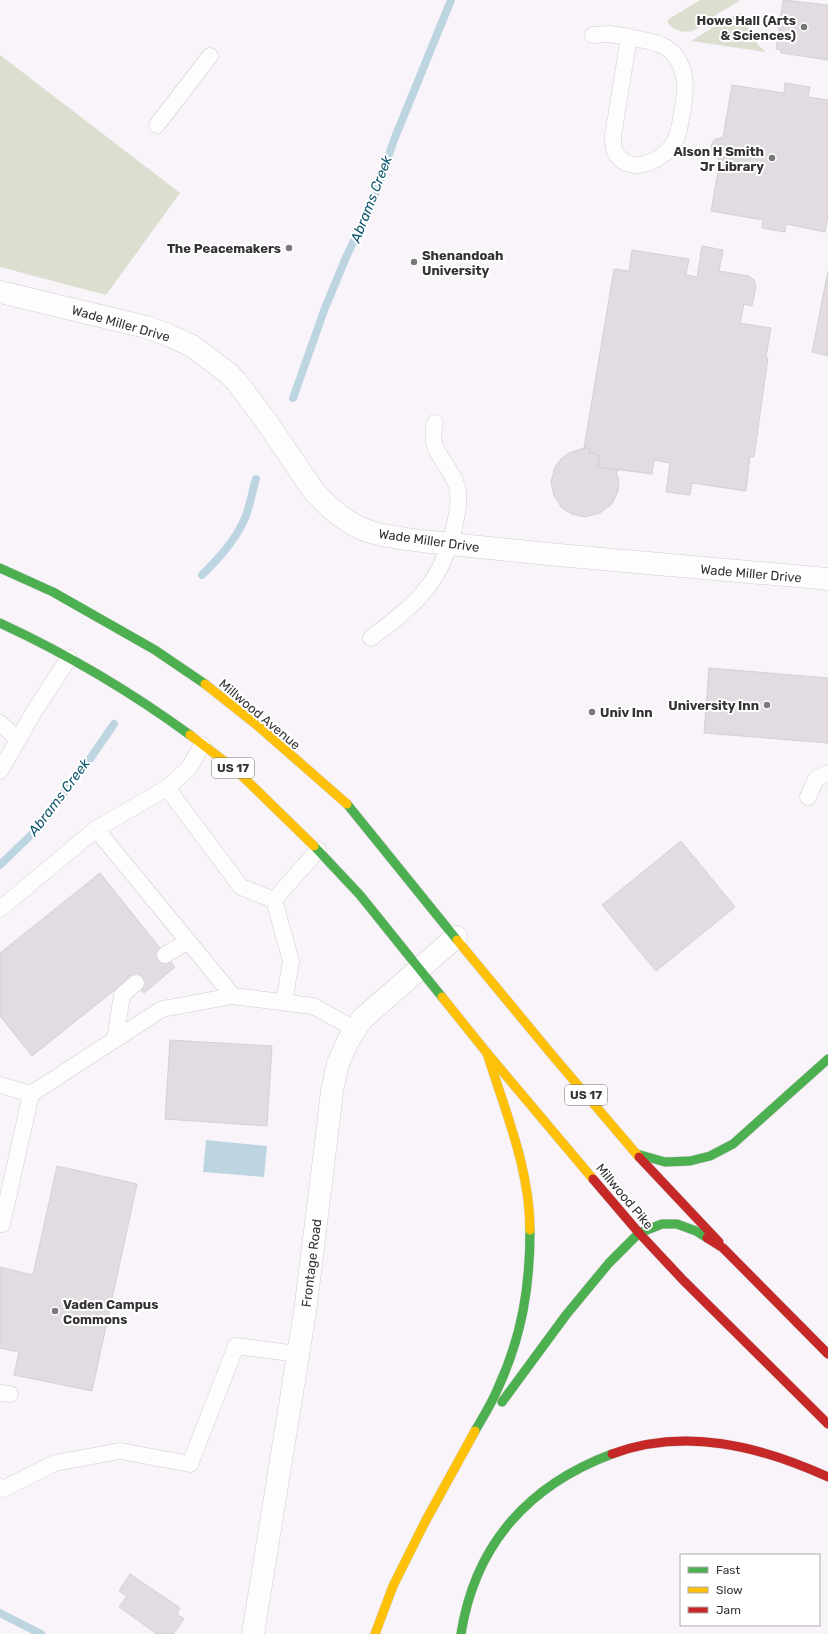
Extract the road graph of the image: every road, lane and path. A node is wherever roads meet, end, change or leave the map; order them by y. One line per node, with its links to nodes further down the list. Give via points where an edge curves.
1 (593, 35): 2 (lane)
2 (629, 37): 2 (lane, via 667,48 680,64 685,84 685,100 676,140 661,158 640,165 622,160 616,154 613,136)
3 (210, 56): 4 (lane)
4 (157, 125)
5 (0, 292): 7 (street, Wade Miller Drive, via 146,328 192,346 237,382 313,490 338,515 353,525 388,536)
6 (435, 422): 7 (lane, via 434,445 454,479 458,496)
7 (451, 544): 9 (street, Wade Miller Drive); 11 (lane, via 437,575 427,589 413,605)
8 (0, 568): 24 (main road, Millwood Avenue / US 17, via 53,592 154,650 223,698 352,808)
9 (828, 579)
10 (0, 623): 12 (main road, US 17)
11 (371, 638)
12 (69, 658): 14 (lane, via 34,710); 15 (main road, US 17, via 112,682)
13 (0, 723): 14 (lane)
14 (18, 740): 16 (lane)
15 (202, 745): 18 (lane, via 190,768); 21 (main road, US 17, via 236,770)
16 (0, 771)
17 (828, 774): 19 (lane, via 816,779)
18 (167, 788): 20 (lane); 22 (lane, via 241,887)
19 (808, 797)
20 (96, 830): 23 (lane); 25 (lane)
21 (318, 850): 22 (lane); 27 (main road, US 17, via 360,895)
22 (274, 900): 30 (lane, via 291,960)
23 (0, 909)
24 (456, 937): 27 (street, Frontage Road); 37 (main road, US 17)
25 (188, 941): 26 (lane); 29 (lane)
26 (165, 955)
27 (420, 970): 31 (street, Frontage Road, via 362,1019); 33 (main road, Millwood Pike / US 17)
28 (136, 983): 32 (lane, via 122,995)
29 (233, 996): 30 (lane); 32 (lane, via 162,1009)
30 (284, 1002): 31 (lane, via 313,1006)
31 (356, 1029): 41 (street, Frontage Road, via 338,1063 332,1091)
32 (115, 1040): 36 (lane)
33 (486, 1052): 39 (main road, Millwood Pike / US 17); 44 (main road, via 522,1166 530,1208 530,1256 524,1312 512,1355 498,1389)
34 (828, 1059): 37 (main road, via 733,1144 710,1156 690,1161 665,1162)
35 (0, 1085): 36 (lane)
36 (31, 1094): 38 (lane)
37 (637, 1154): 40 (main road, US 17)
38 (0, 1224)
39 (639, 1233): 40 (main road, via 662,1224 677,1224 696,1231); 43 (main road, Millwood Pike / US 17); 44 (main road, via 609,1263 566,1315)
40 (724, 1248): 42 (main road, US 17)
41 (298, 1354): 46 (lane, via 236,1346 190,1464 120,1452 55,1463 3,1489); 47 (street, Frontage Road)
42 (828, 1354)
43 (828, 1424)
44 (463, 1454): 48 (main road, via 393,1586)
45 (828, 1477): 49 (main road, via 788,1459 742,1447 696,1441 654,1444 613,1454 574,1470 538,1493 509,1522 486,1555)
46 (0, 1488)
47 (252, 1634)
48 (375, 1634)
49 (461, 1634)

